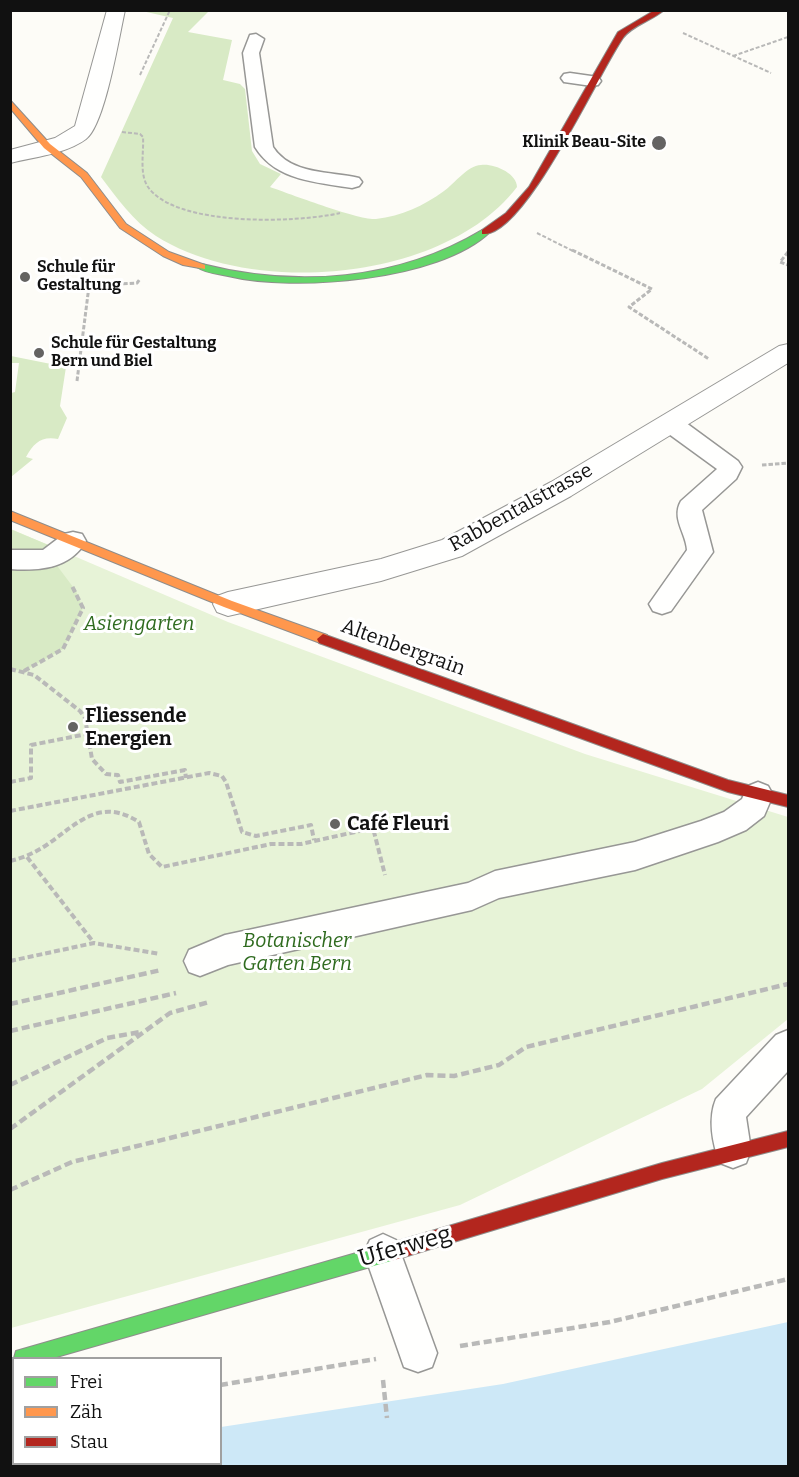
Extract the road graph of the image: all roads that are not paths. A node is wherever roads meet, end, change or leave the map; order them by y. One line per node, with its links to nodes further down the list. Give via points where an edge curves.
1 (116, 10): 7 (street, via 85,128 71,139)
2 (661, 10): 5 (street, via 621,34)
3 (256, 39): 9 (lane, via 251,53 264,147 270,158 292,169)
4 (568, 83): 5 (lane)
5 (590, 86): 7 (street, via 533,188 503,220 437,256 364,276 275,280 226,274 186,263 123,226 78,169)
6 (10, 102): 7 (street)
7 (47, 146): 8 (street)
8 (10, 157)
9 (352, 183)
10 (789, 352): 11 (street, Rabbentalstrasse)
11 (670, 423): 15 (street, Rabbentalstrasse, via 561,489 452,548 381,570); 16 (lane, via 730,467 690,507 700,552)
12 (10, 515): 13 (street, Altenbergrain)
13 (73, 541): 14 (lane, via 51,559); 15 (street, Altenbergrain)
14 (10, 559)
15 (228, 604): 17 (street, Altenbergrain)
16 (662, 604)
17 (758, 795): 18 (street, Altenbergrain); 19 (lane, via 754,807 735,821 635,856 495,885 472,896 225,950)
18 (789, 801)
19 (200, 961)
20 (789, 1047): 22 (lane, via 728,1111)
21 (789, 1139): 22 (street, Uferweg)
22 (733, 1150): 23 (street, Uferweg)
23 (383, 1253): 24 (lane); 25 (street, Uferweg)
24 (418, 1353)
25 (30, 1357)

